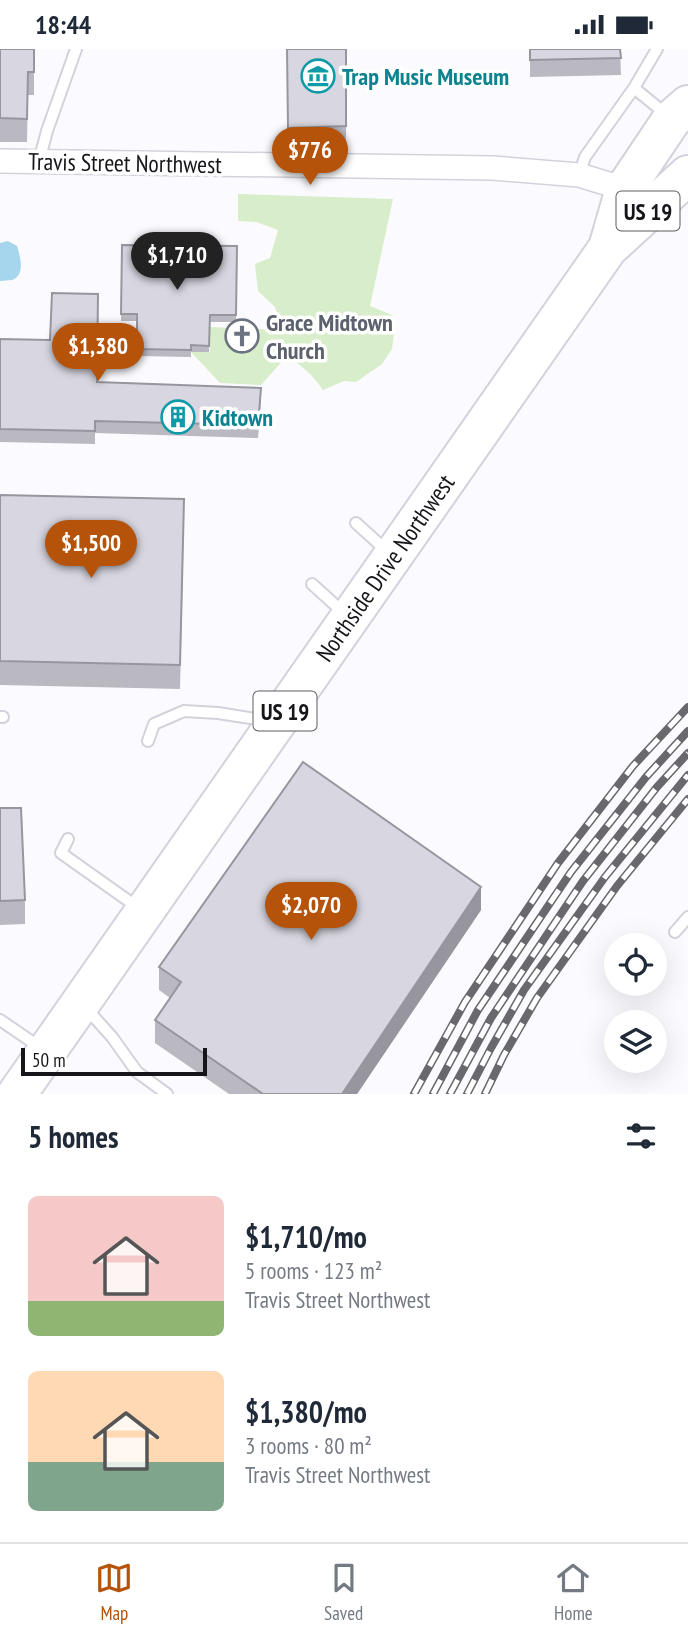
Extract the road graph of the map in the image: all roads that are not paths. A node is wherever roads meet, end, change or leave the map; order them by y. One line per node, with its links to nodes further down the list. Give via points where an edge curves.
1 (76, 49): 6 (lane)
2 (657, 49): 3 (lane)
3 (634, 88): 4 (lane); 7 (lane, via 585,157)
4 (683, 106): 9 (highway, Northside Drive Northwest / US 19)
5 (0, 161): 6 (street, Travis Street Northwest)
6 (39, 161): 7 (street, Travis Street Northwest, via 493,168)
7 (579, 175): 9 (street, Travis Street Northwest)
8 (688, 175): 10 (highway, Northside Drive Northwest / US 19)
9 (625, 189): 10 (highway, Northside Drive Northwest / US 19)
10 (608, 248): 12 (highway, Northside Drive Northwest / US 19)
11 (356, 523): 12 (lane)
12 (393, 557): 14 (highway, Northside Drive Northwest / US 19)
13 (312, 584): 14 (lane)
14 (350, 618): 15 (highway, Northside Drive Northwest / US 19)
15 (277, 722): 16 (lane, via 184,711 153,724); 18 (highway, Northside Drive Northwest / US 19)
16 (148, 741)
17 (68, 839): 18 (lane, via 61,853)
18 (145, 912): 21 (highway, Northside Drive Northwest / US 19)
19 (688, 918): 20 (lane)
20 (675, 932)
21 (81, 1003): 23 (highway, Northside Drive Northwest / US 19); 25 (lane, via 137,1072)
22 (0, 1020): 23 (lane)
23 (46, 1052): 24 (highway, Northside Drive Northwest / US 19)
24 (17, 1094)
25 (167, 1094)

